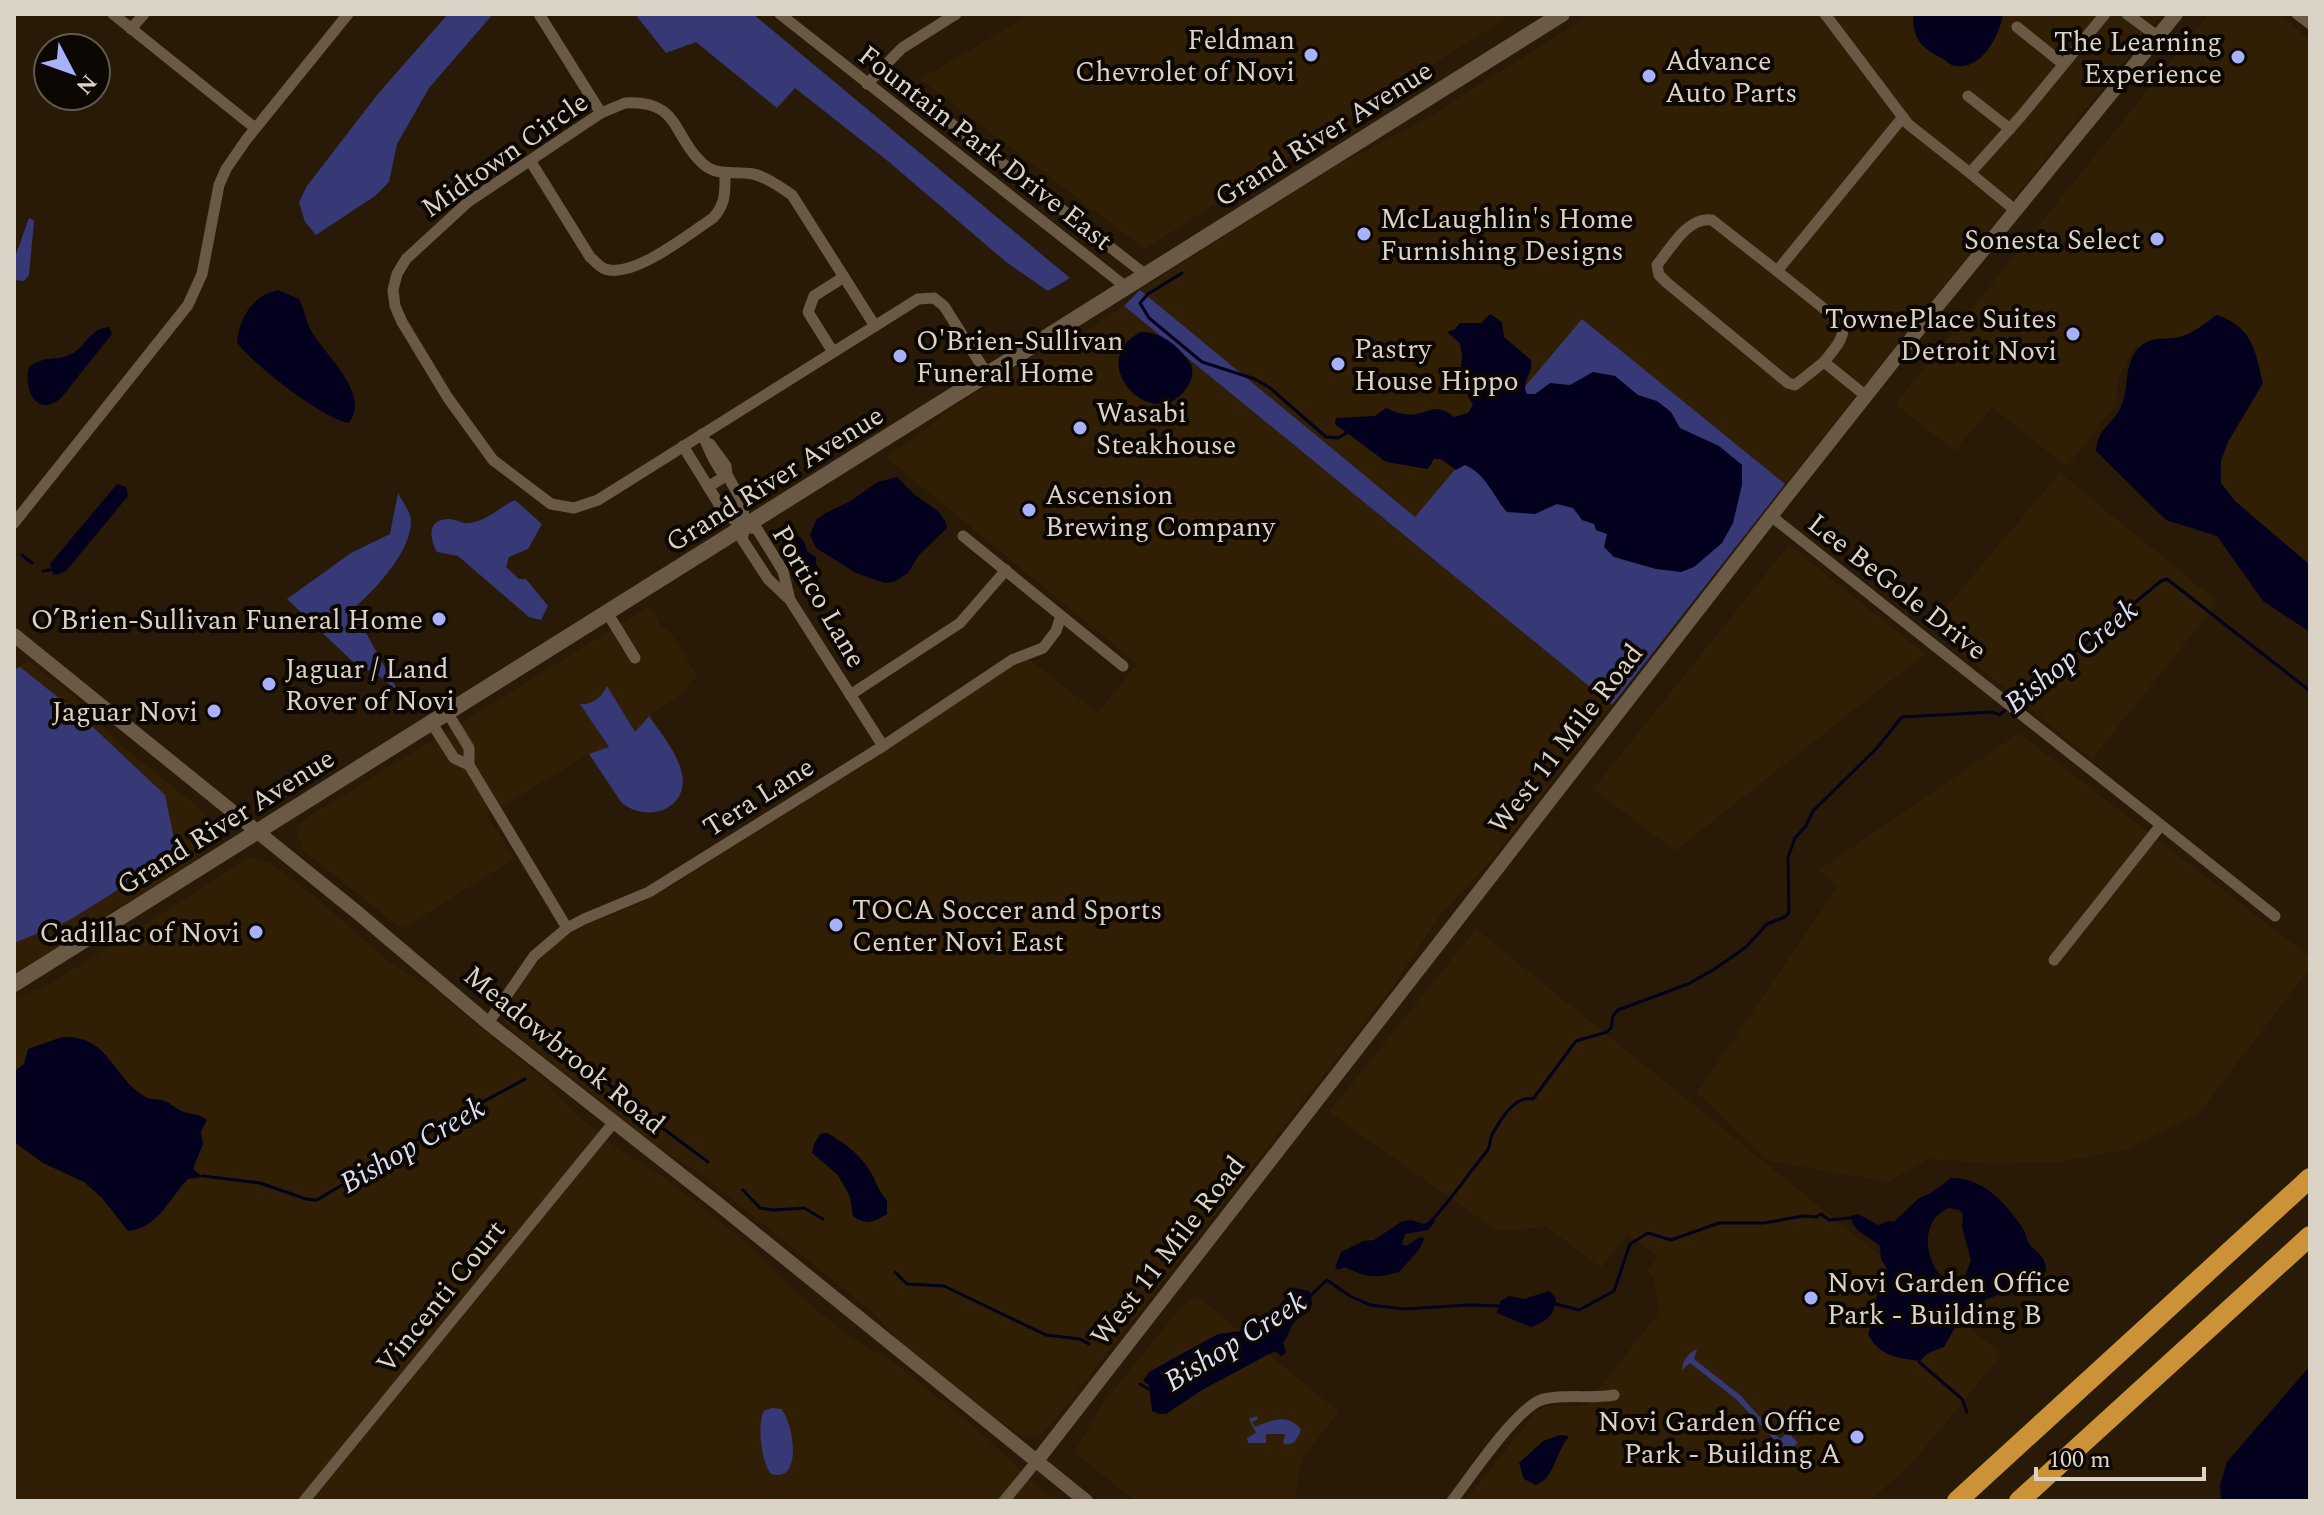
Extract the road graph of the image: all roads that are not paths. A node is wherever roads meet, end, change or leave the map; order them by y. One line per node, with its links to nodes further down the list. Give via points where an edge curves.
1 (113, 14): 15 (street)
2 (144, 14): 15 (street)
3 (348, 14): 23 (street)
4 (539, 14): 21 (street)
5 (780, 14): 19 (street, Fountain Park Drive East)
6 (956, 14): 18 (street, via 902,48)
7 (1562, 14): 30 (main road, Grand River Avenue)
8 (1825, 14): 22 (street)
9 (2105, 14): 17 (street)
10 (2127, 14): 16 (street)
11 (2176, 14): 16 (street, West 11 Mile Road)
12 (2297, 14): 13 (street)
13 (2310, 24)
14 (2017, 27): 17 (street)
15 (131, 29): 23 (street)
16 (2157, 36): 28 (street, West 11 Mile Road)
17 (2063, 64): 24 (street)
18 (881, 69): 19 (street); 30 (street, Fountain Park Drive East)
19 (867, 84): 32 (street, Fountain Park Drive East)
20 (1968, 96): 24 (street)
21 (601, 113): 25 (street, Midtown Circle); 27 (street, Midtown Circle, via 625,103 657,108 672,119 699,160)
22 (1903, 117): 26 (street); 29 (street)
23 (255, 128): 43 (street, via 219,185 209,249 193,296)
24 (2010, 129): 26 (street)
25 (531, 162): 27 (street, via 590,257 602,268 617,271 636,268 713,218 726,199); 39 (street, Midtown Circle, via 468,202 406,259 393,290 402,322 479,443 510,475 551,504 584,506)
26 (1970, 173): 28 (street)
27 (725, 174): 31 (street, Midtown Circle, via 753,174 792,195)
28 (2015, 210): 37 (street, West 11 Mile Road)
29 (1777, 271): 35 (street, via 1842,323 1842,338); 35 (street, via 1712,220 1702,218 1657,265 1666,282 1788,383 1801,383)
30 (1146, 275): 32 (main road, Grand River Avenue)
31 (844, 277): 33 (street, Midtown Circle); 34 (street, via 814,296 808,312)
32 (1126, 287): 36 (main road, Grand River Avenue)
33 (875, 326): 34 (street, Midtown Circle); 36 (street, Midtown Circle, via 918,299 934,298)
34 (833, 352): 38 (street, Midtown Circle)
35 (1824, 362): 37 (street)
36 (987, 374): 44 (main road, Grand River Avenue)
37 (1866, 396): 42 (street, West 11 Mile Road)
38 (705, 438): 39 (street, Midtown Circle); 40 (street)
39 (683, 446): 41 (street)
40 (727, 475): 41 (street); 44 (street, via 742,501)
41 (708, 487): 44 (street)
42 (1771, 516): 58 (street, Lee BeGole Drive); 69 (street, West 11 Mile Road)
43 (14, 523)
44 (744, 533): 47 (street, via 768,579); 47 (street, Portico Lane, via 757,529 783,571); 48 (main road, Grand River Avenue)
45 (963, 536): 46 (street)
46 (1006, 570): 49 (street); 53 (street, via 960,623)
47 (790, 600): 53 (street, Portico Lane)
48 (608, 614): 51 (street); 54 (main road, Grand River Avenue)
49 (1061, 616): 52 (street); 56 (street, Tera Lane, via 1043,648 1012,660)
50 (14, 635): 59 (street, Meadowbrook Road)
51 (635, 658)
52 (1123, 666)
53 (850, 695): 56 (street, Portico Lane)
54 (447, 712): 55 (main road, Grand River Avenue); 57 (street, via 469,748)
55 (431, 722): 57 (street, via 454,758); 59 (main road, Grand River Avenue)
56 (883, 746): 61 (street, Tera Lane, via 649,892)
57 (469, 765): 61 (street)
58 (2161, 825): 60 (street, Lee BeGole Drive); 62 (street)
59 (256, 832): 63 (main road, Grand River Avenue); 64 (street, Meadowbrook Road)
60 (2275, 916)
61 (567, 928): 64 (street, Tera Lane, via 534,956)
62 (2054, 960)
63 (14, 984)
64 (488, 1023): 65 (street, Meadowbrook Road)
65 (614, 1122): 69 (street, Meadowbrook Road); 70 (street, Vincenti Court)
66 (2310, 1178): 74 (highway)
67 (2310, 1236): 75 (highway)
68 (1614, 1395): 73 (street, via 1548,1398 1527,1407)
69 (1036, 1462): 71 (street, West 11 Mile Road); 72 (street, Meadowbrook Road)
70 (304, 1501)
71 (1004, 1501)
72 (1086, 1501)
73 (1452, 1501)
74 (1957, 1501)
75 (2019, 1501)

